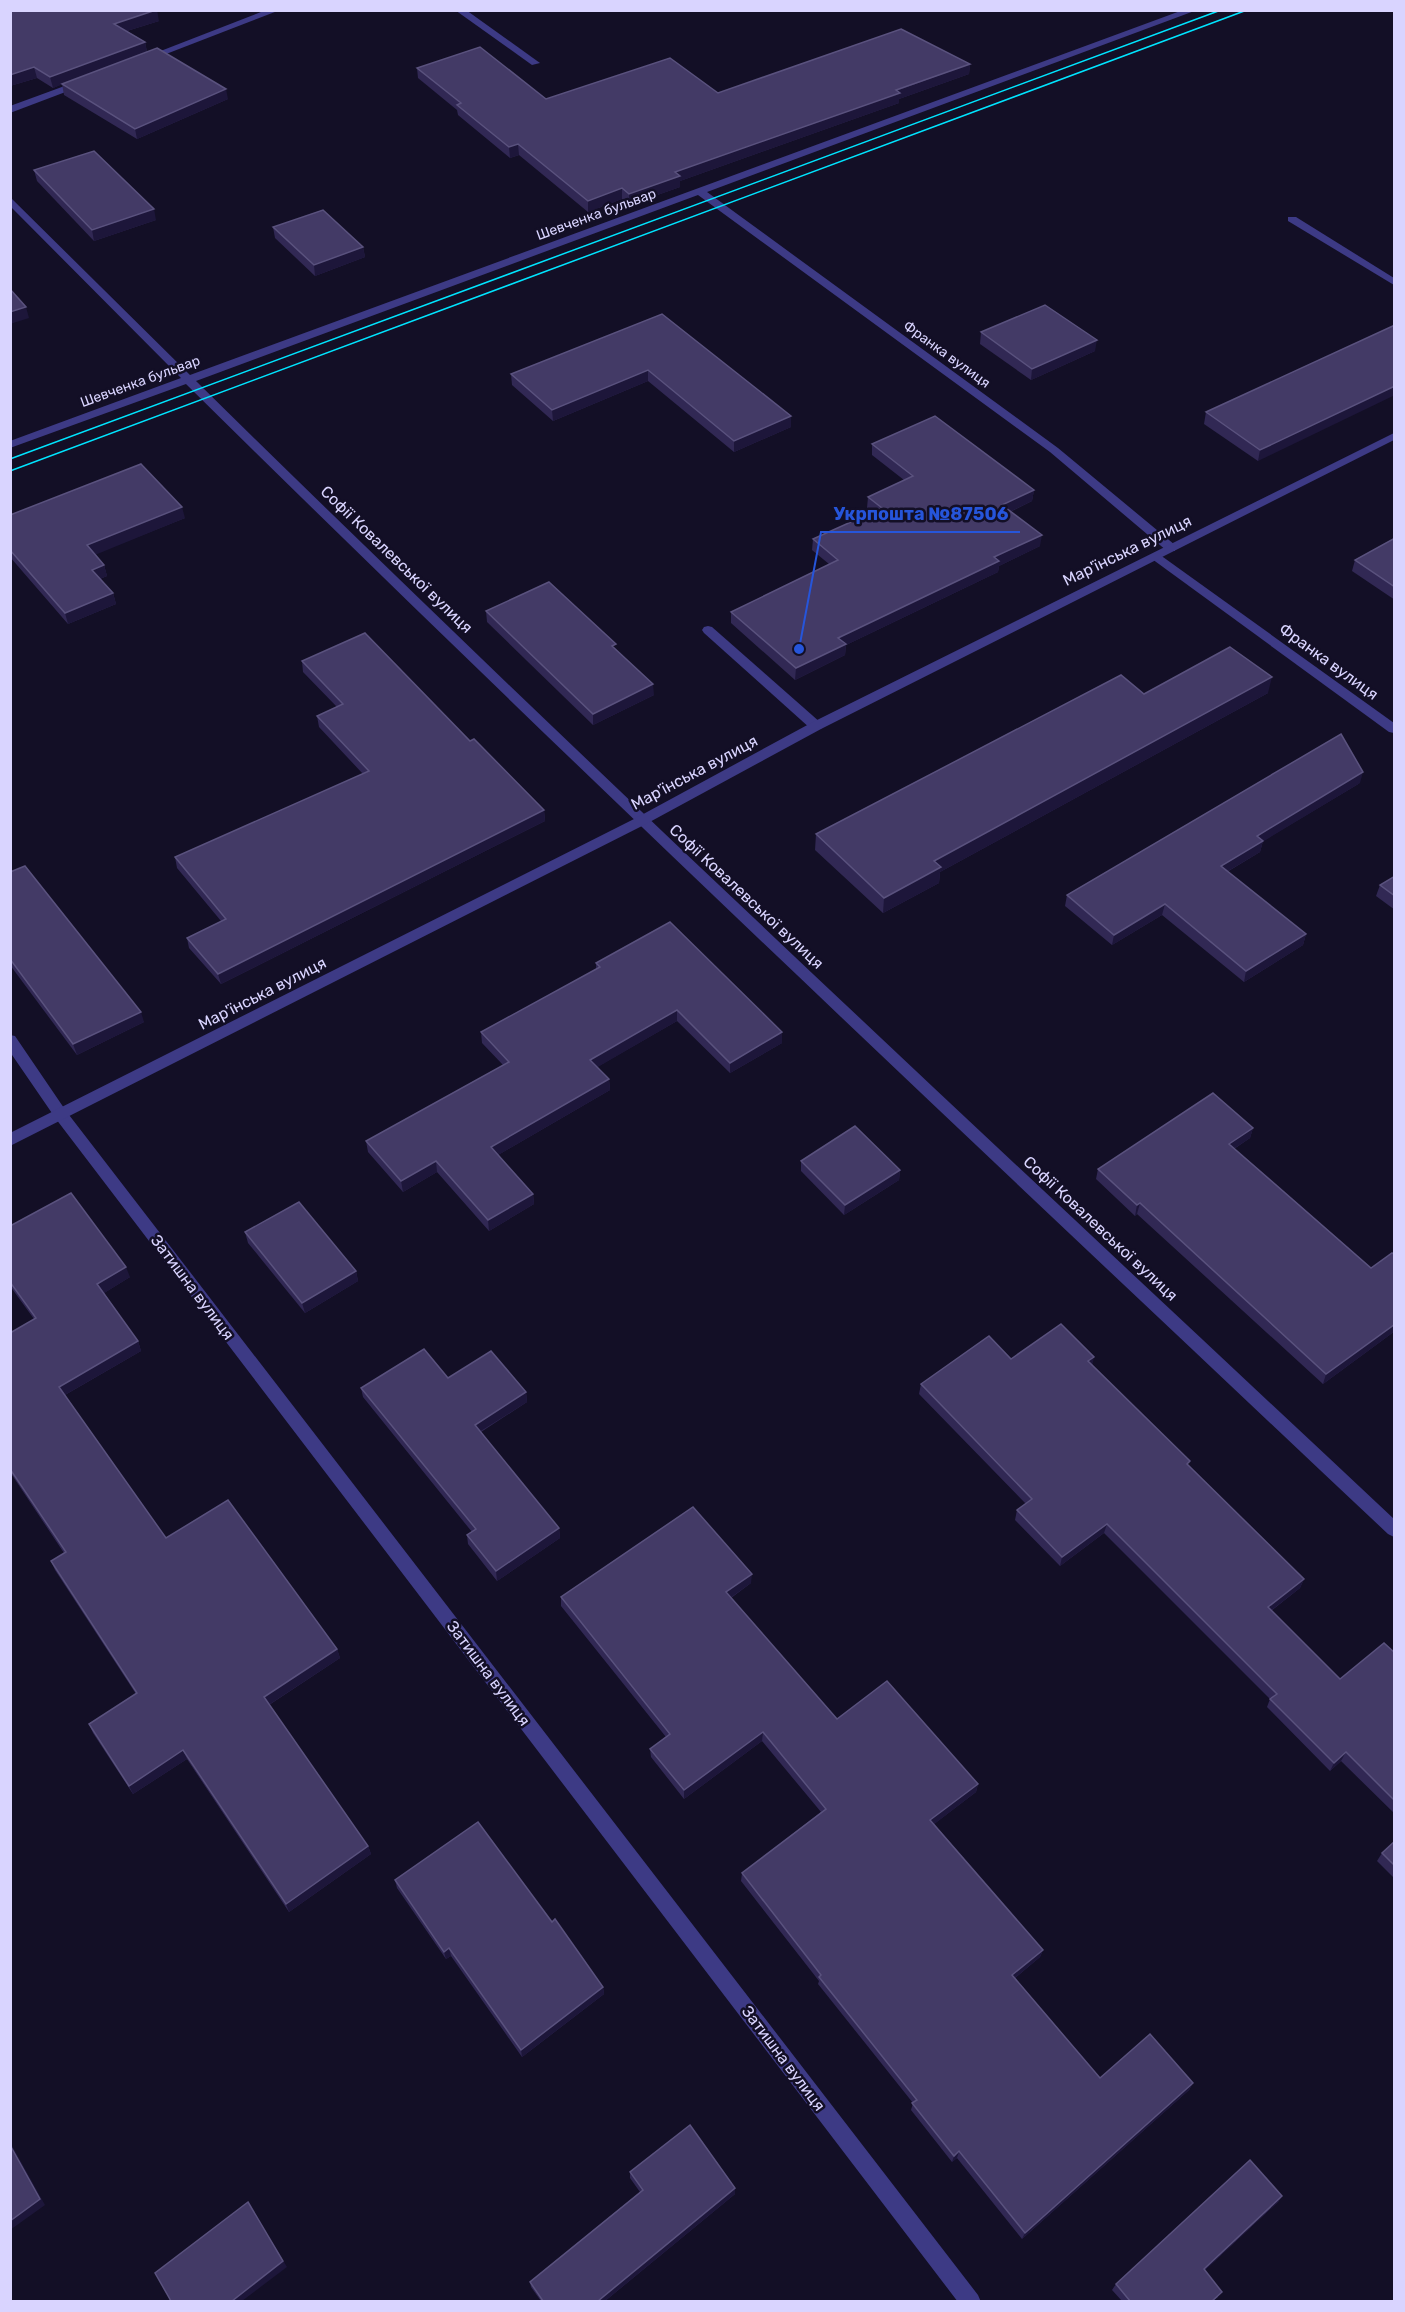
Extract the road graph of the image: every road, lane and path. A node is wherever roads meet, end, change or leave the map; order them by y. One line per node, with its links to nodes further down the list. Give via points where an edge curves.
1 (276, 10): 5 (street)
2 (459, 10): 4 (street)
3 (1193, 10): 8 (street, Шевченка бульвар)
4 (535, 63)
5 (132, 64)
6 (88, 81): 7 (street)
7 (10, 110)
8 (700, 192): 12 (street, Шевченка бульвар); 15 (street, Франка вулиця, via 1054,450)
9 (10, 200): 12 (street, Софії Ковалевської вулиця)
10 (1292, 219): 11 (street)
11 (1395, 282)
12 (187, 380): 14 (street, Шевченка бульвар); 20 (street, Софії Ковалевської вулиця)
13 (1395, 436): 15 (street, Мар'їнська вулиця)
14 (10, 445)
15 (1171, 548): 16 (street, Мар'їнська вулиця)
16 (1156, 556): 18 (street, Мар'їнська вулиця); 19 (street, Франка вулиця)
17 (708, 630): 18 (street)
18 (816, 726): 20 (street, Мар'їнська вулиця)
19 (1395, 729)
20 (641, 821): 22 (street, Мар'їнська вулиця); 24 (street, Софії Ковалевської вулиця)
21 (10, 1040): 22 (street, Затишна вулиця)
22 (61, 1115): 23 (street, Мар'їнська вулиця); 25 (street, Затишна вулиця)
23 (10, 1140)
24 (1395, 1528)
25 (971, 2301)

